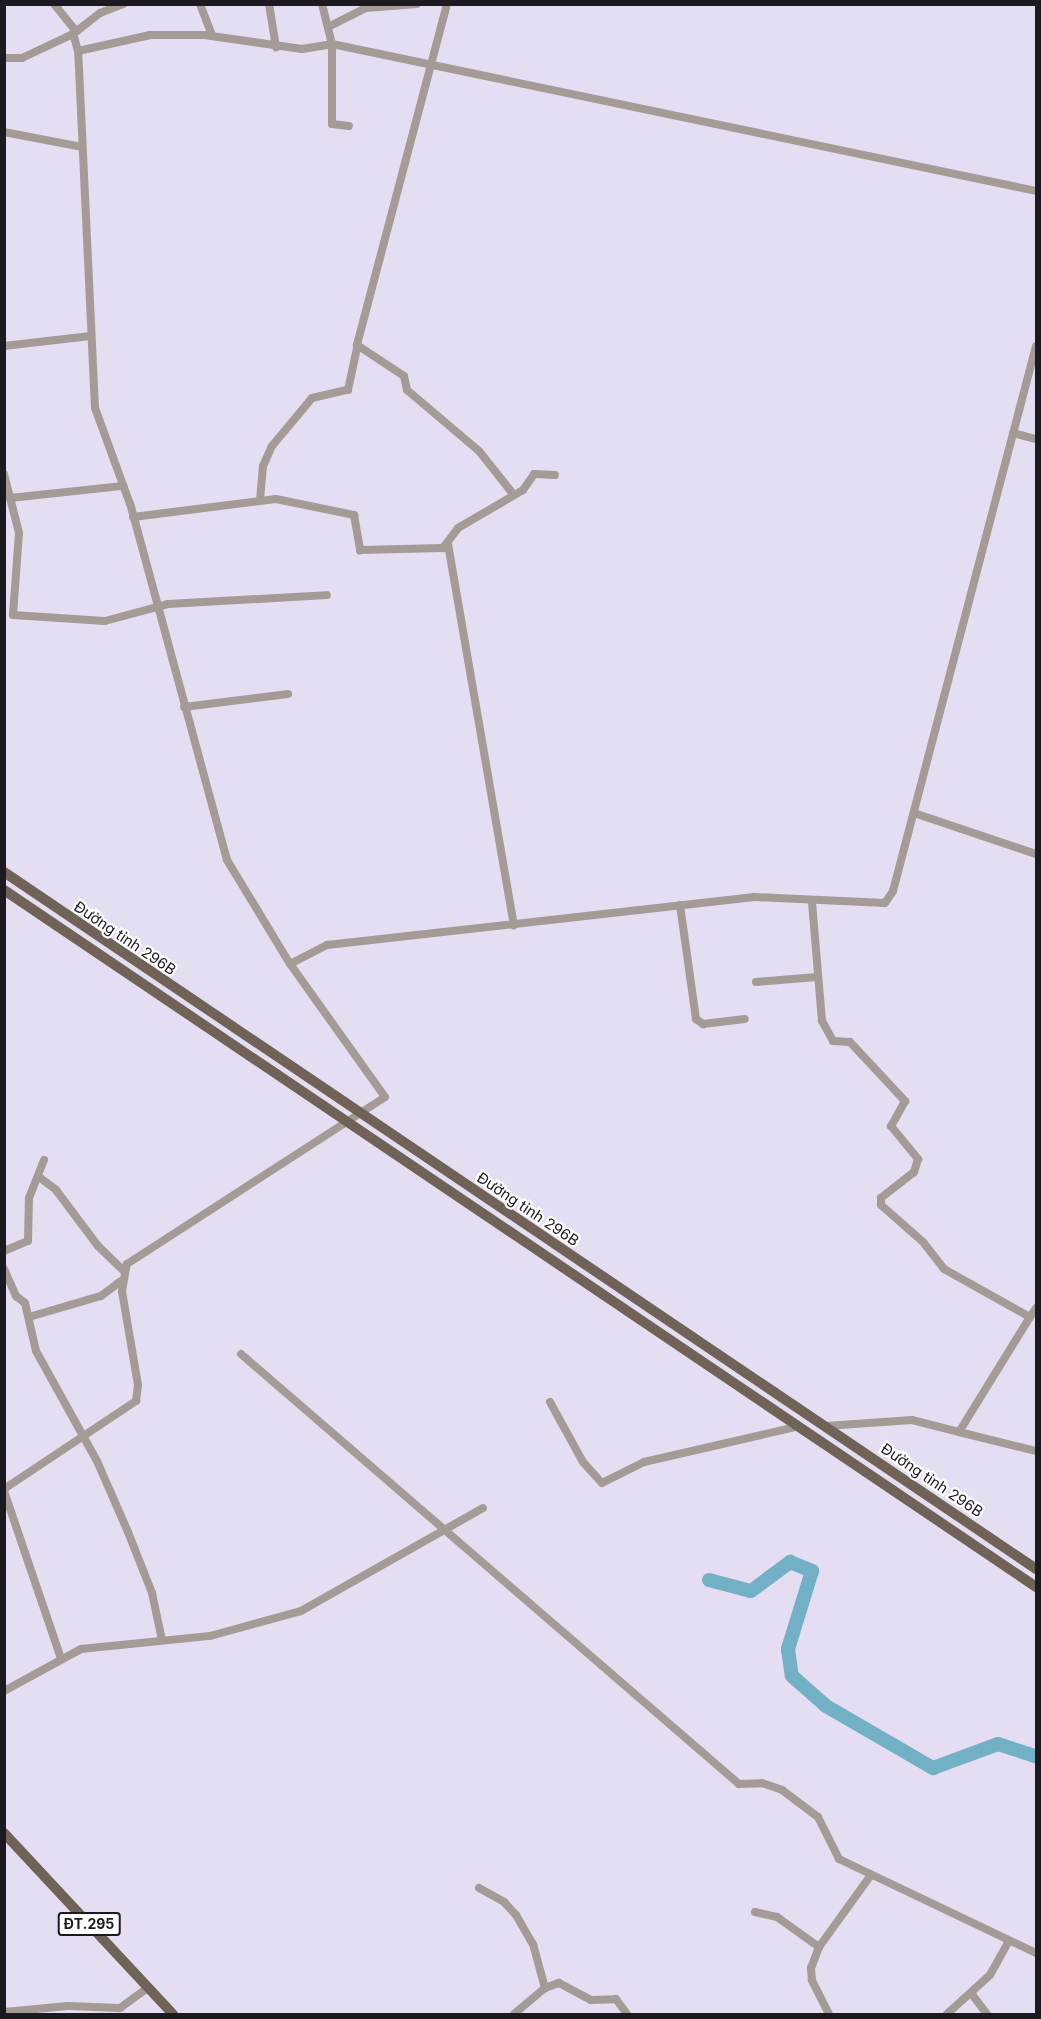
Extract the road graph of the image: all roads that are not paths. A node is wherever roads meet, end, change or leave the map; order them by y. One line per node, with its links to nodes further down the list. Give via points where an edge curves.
1 (54, 4): 9 (street)
2 (123, 4): 9 (street)
3 (200, 4): 10 (street)
4 (269, 4): 12 (street)
5 (322, 4): 8 (street)
6 (447, 4): 15 (street)
7 (410, 5): 8 (street, via 366,8)
8 (328, 27): 11 (street)
9 (74, 32): 13 (street); 14 (street, via 22,58)
10 (212, 36): 12 (street); 13 (street, via 150,35)
11 (332, 44): 12 (street); 15 (street); 16 (street, via 332,124)
12 (276, 47)
13 (78, 51): 18 (street)
14 (4, 58)
15 (431, 63): 19 (street); 23 (street)
16 (349, 126)
17 (4, 132): 18 (street)
18 (82, 147): 20 (street)
19 (1036, 192)
20 (90, 336): 21 (street); 28 (street, via 94,408)
21 (4, 346)
22 (1036, 346): 24 (street)
23 (357, 348): 29 (street, via 404,376 407,390 474,446); 31 (street, via 348,390 312,398 272,446 263,466)
24 (1013, 433): 25 (street); 39 (street)
25 (1036, 440)
26 (5, 475): 30 (street)
27 (555, 475): 29 (street, via 534,474)
28 (123, 486): 30 (street); 32 (street)
29 (514, 495): 33 (street, via 458,528)
30 (10, 498): 36 (street, via 19,533)
31 (260, 500): 32 (street); 33 (street, via 354,515 360,550 413,551)
32 (133, 517): 35 (street)
33 (448, 544): 45 (street)
34 (327, 595): 35 (street)
35 (156, 606): 36 (street, via 105,621); 38 (street)
36 (9, 615)
37 (288, 694): 38 (street)
38 (184, 707): 46 (street, via 227,860)
39 (914, 813): 40 (street); 43 (street, via 894,891 885,903)
40 (1036, 854)
41 (4, 872): 50 (main road, Đường tỉnh 296B)
42 (4, 890): 51 (main road, Đường tỉnh 296B)
43 (813, 902): 44 (street, via 770,896); 47 (street)
44 (680, 905): 45 (street); 49 (street, via 696,1019 703,1024)
45 (514, 925): 46 (street, via 327,945)
46 (290, 964): 50 (street, via 384,1097)
47 (818, 977): 48 (street); 60 (street, via 822,1021 833,1041 850,1042 906,1103 891,1126 918,1160 918,1166 881,1198 881,1205 923,1242 938,1265)
48 (756, 982)
49 (745, 1019)
50 (358, 1112): 51 (street); 63 (main road, Đường tỉnh 296B)
51 (345, 1121): 56 (street, via 140,1253); 64 (main road, Đường tỉnh 296B)
52 (44, 1160): 53 (street)
53 (39, 1177): 54 (street, via 28,1198 28,1241); 56 (street, via 56,1190 98,1246)
54 (4, 1251)
55 (4, 1269): 59 (street)
56 (123, 1270): 57 (street)
57 (121, 1281): 59 (street, via 101,1296); 66 (street, via 139,1392 131,1406)
58 (1036, 1308): 60 (street)
59 (29, 1317): 66 (street, via 36,1351)
60 (1030, 1317): 65 (street)
61 (241, 1354): 70 (street)
62 (550, 1402): 64 (street, via 583,1462 602,1483 644,1462)
63 (826, 1426): 65 (street, via 912,1420); 71 (main road, Đường tỉnh 296B)
64 (796, 1427): 72 (main road, Đường tỉnh 296B)
65 (959, 1432): 67 (street)
66 (83, 1438): 68 (street); 73 (street, via 152,1593)
67 (1036, 1451)
68 (4, 1490): 74 (street)
69 (483, 1508): 70 (street)
70 (446, 1531): 73 (street, via 301,1611 210,1636); 77 (street, via 738,1784 762,1783 797,1800 818,1817 839,1859)
71 (1036, 1569)
72 (1036, 1587)
73 (162, 1640): 74 (street, via 81,1649)
74 (61, 1658): 75 (street)
75 (4, 1691)
76 (4, 1833): 83 (main road, ĐT.295)
77 (871, 1875): 80 (street); 81 (street)
78 (479, 1888): 84 (street, via 504,1902 516,1915 533,1944)
79 (755, 1912): 81 (street, via 777,1917)
80 (1010, 1941): 82 (street); 85 (street, via 990,1975)
81 (819, 1947): 90 (street, via 812,1980)
82 (1036, 1953)
83 (148, 1988): 86 (street, via 120,2008 68,2006); 87 (main road, ĐT.295)
84 (545, 1988): 88 (street); 89 (street, via 567,1984 591,2000 616,1999)
85 (971, 1994): 91 (street); 92 (street)
86 (4, 2012)
87 (173, 2014)
88 (514, 2014)
89 (627, 2014)
90 (829, 2014)
91 (947, 2014)
92 (987, 2014)

